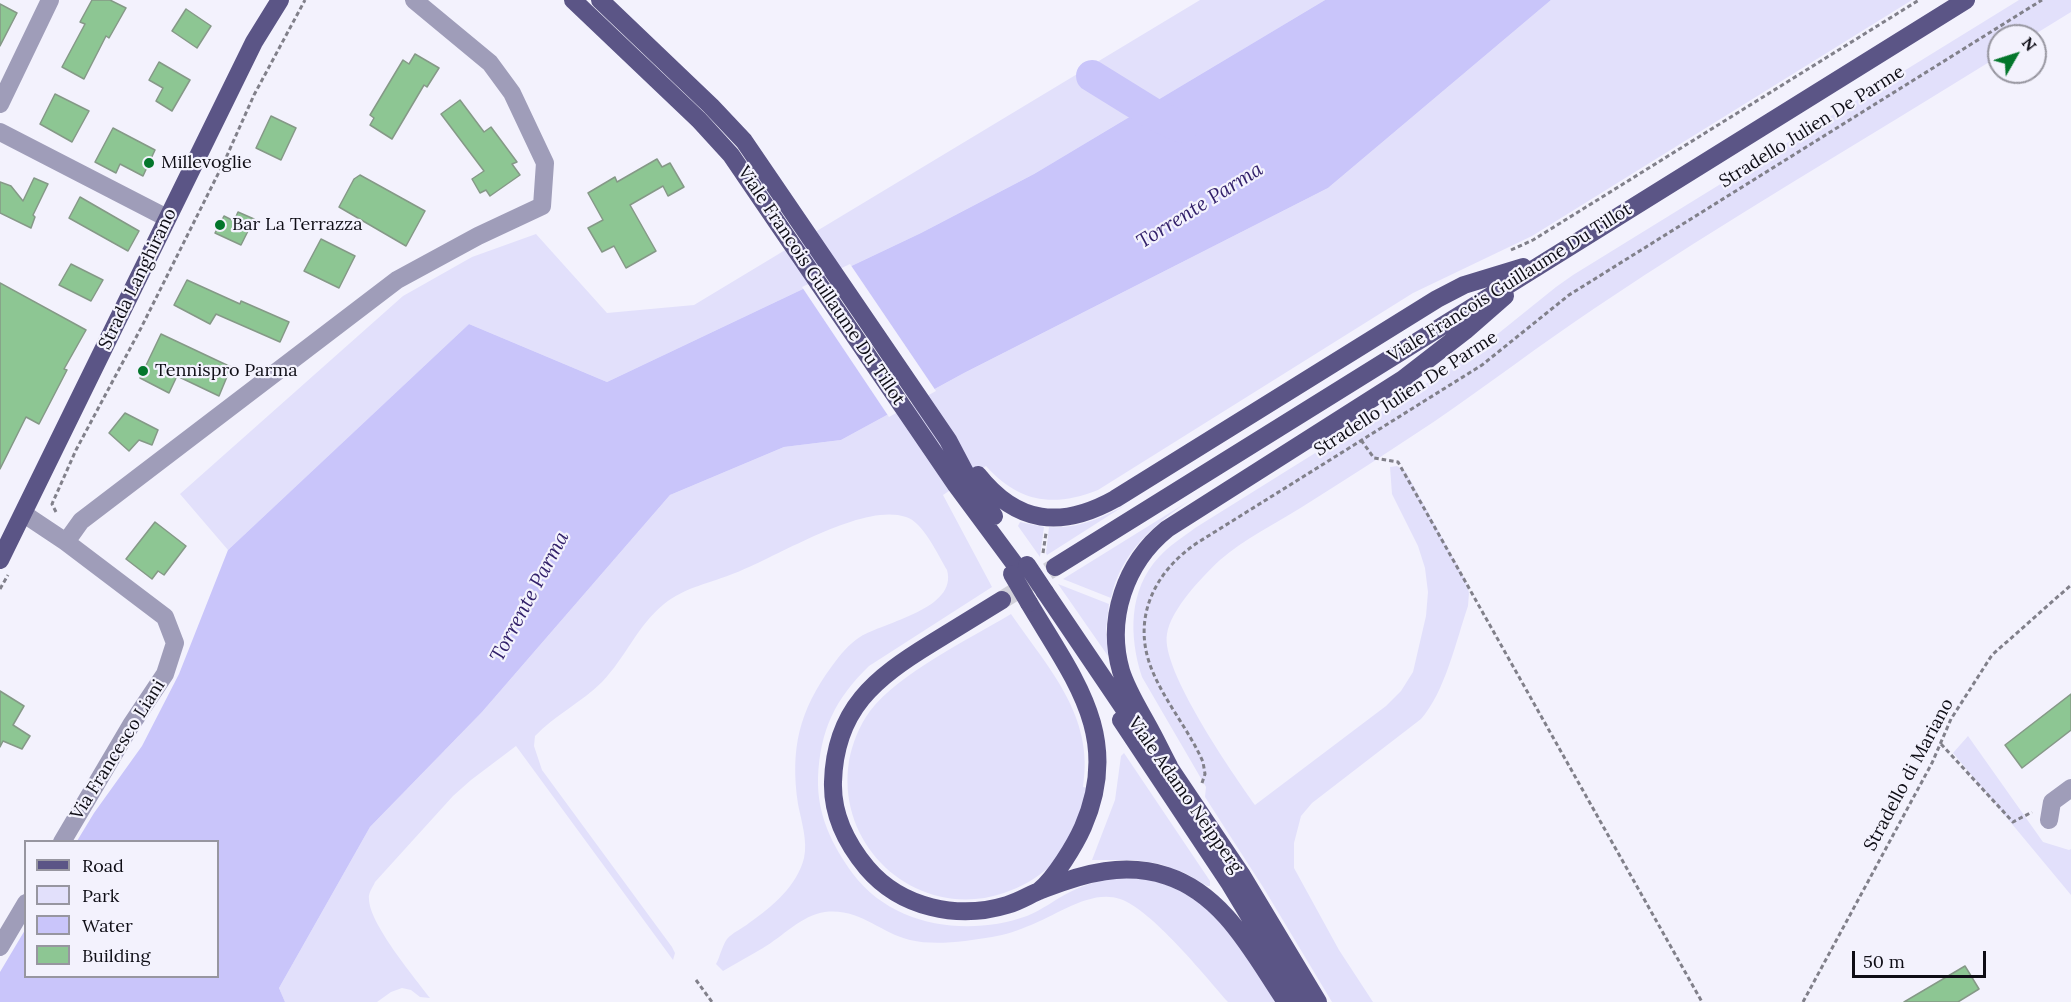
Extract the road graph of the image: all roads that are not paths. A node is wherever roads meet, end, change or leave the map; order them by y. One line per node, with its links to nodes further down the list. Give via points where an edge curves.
1 (50, 0): 7 (street)
2 (280, 0): 10 (main road, Strada Langhirano, via 254,42)
3 (414, 0): 14 (street, via 490,63 512,93 545,163 542,206 397,280 81,521)
4 (573, 0): 9 (main road, Viale Francois Guillaume Du Tillot, via 711,131)
5 (600, 0): 9 (main road, Viale Francois Guillaume Du Tillot, via 734,128)
6 (1966, 0): 11 (main road, Viale Francois Guillaume Du Tillot)
7 (0, 104)
8 (0, 132): 10 (street)
9 (779, 207): 12 (main road, Viale Francois Guillaume Du Tillot); 12 (main road, Viale Francois Guillaume Du Tillot, via 948,440)
10 (166, 218): 13 (main road, Strada Langhirano)
11 (1547, 259): 12 (main road, via 1464,285 1437,299 1115,499 1084,514 1053,518 1023,512); 16 (main road, Viale Francois Guillaume Du Tillot); 20 (main road, via 1466,331 1403,379 1173,525 1139,558 1119,605 1118,657 1132,697)
12 (967, 479): 17 (main road, Viale Francois Guillaume Du Tillot); 17 (main road, Viale Francois Guillaume Du Tillot)
13 (24, 514): 14 (street, Via Francesco Liani); 15 (main road, Strada Langhirano)
14 (66, 542): 23 (street, Via Francesco Liani, via 165,617 175,643 165,674)
15 (3, 560)
16 (1055, 567)
17 (1019, 570): 18 (main road, bridge)
18 (1037, 597): 20 (main road, Viale Adamo Neipperg); 24 (main road, via 1093,721 1099,756 1096,790 1082,831 1068,856); 28 (main road, Viale Adamo Neipperg, via 1219,867)
19 (1002, 600): 24 (main road, via 897,665 866,692 848,718 836,751 835,807 853,849 872,874 893,891 921,905 981,911 1007,906)
20 (1169, 766): 29 (main road, Viale Adamo Neipperg, via 1247,883)
21 (2071, 788): 22 (street)
22 (2051, 811)
23 (63, 840)
24 (1039, 891): 27 (main road, via 1111,870 1140,870 1183,883 1223,912)
25 (24, 906): 26 (street)
26 (0, 947)
27 (1286, 1002)
28 (1300, 1002)
29 (1318, 1002)

